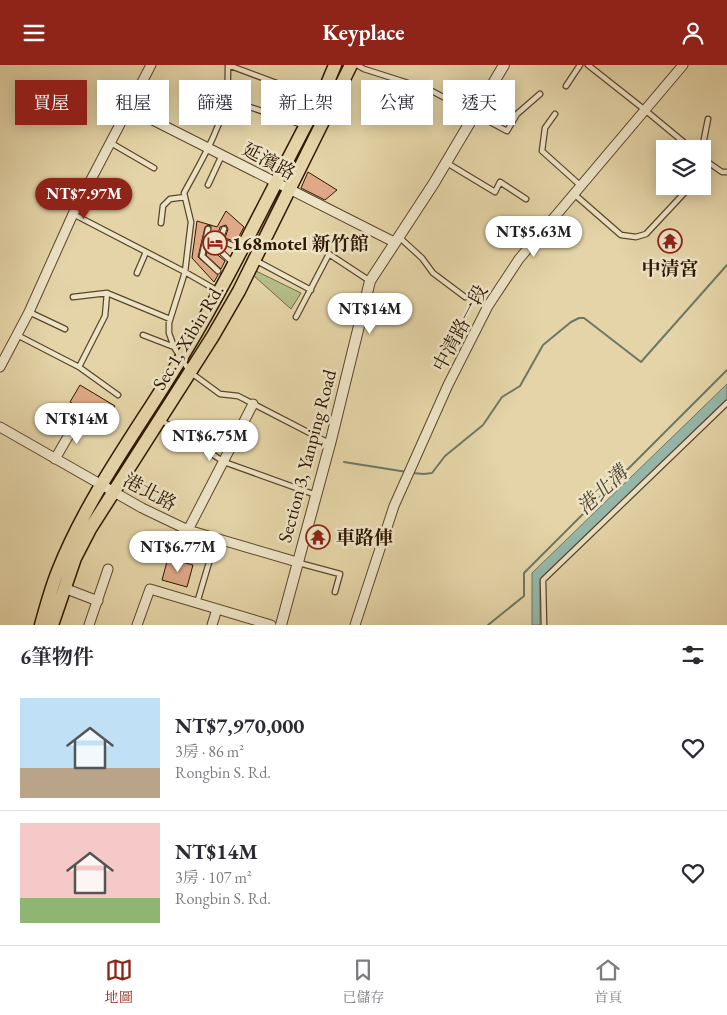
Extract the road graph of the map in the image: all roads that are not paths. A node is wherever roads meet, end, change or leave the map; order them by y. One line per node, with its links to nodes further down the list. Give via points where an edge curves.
1 (151, 65): 10 (street)
2 (228, 65): 11 (lane); 12 (lane)
3 (335, 65): 13 (main road, Sec.1, Xibin Rd.)
4 (352, 65): 42 (main road, Sec.1, Xibin Rd.)
5 (357, 65): 17 (lane)
6 (504, 65): 14 (street, Section 3, Yanping Road)
7 (580, 65): 15 (lane)
8 (588, 65): 19 (lane)
9 (683, 65): 19 (street, 中清路一段)
10 (143, 80)
11 (227, 80)
12 (268, 80)
13 (329, 80)
14 (495, 80)
15 (566, 86)
16 (540, 94): 21 (lane)
17 (443, 97)
18 (251, 108): 29 (lane)
19 (645, 110): 30 (lane); 41 (street, 中清路一段)
20 (555, 114): 41 (lane, via 545,128 542,151)
21 (515, 117)
22 (708, 119): 31 (lane)
23 (120, 125): 32 (street)
24 (162, 125): 33 (street, 延濱路)
25 (217, 125): 33 (lane)
26 (468, 125): 35 (street, Section 3, Yanping Road)
27 (495, 125): 28 (lane, via 507,131)
28 (511, 125)
29 (304, 126): 39 (main road, Sec.1, Xibin Rd.)
30 (681, 140)
31 (704, 140)
32 (111, 143): 37 (lane); 47 (street)
33 (207, 148): 34 (street, 延濱路); 45 (lane, via 184,193)
34 (222, 155): 39 (street, 延濱路); 40 (lane)
35 (446, 162): 46 (lane, via 495,192 500,182); 51 (street, Section 3, Yanping Road)
36 (711, 164): 38 (lane)
37 (154, 168)
38 (724, 172)
39 (277, 183): 42 (street, 延濱路); 55 (main road, Sec.1, Xibin Rd.)
40 (208, 185)
41 (581, 186): 43 (street, 中清路一段)
42 (289, 190): 51 (street, 延濱路); 57 (main road, Sec.1, Xibin Rd.)
43 (574, 194): 44 (lane, via 621,235 636,237 646,235); 106 (street, 中清路一段, via 518,259 488,305 394,506)
44 (683, 195)
45 (185, 197): 48 (lane, via 170,199 163,206); 60 (lane, via 191,222)
46 (526, 199)
47 (73, 214): 56 (lane); 68 (street)
48 (161, 223)
49 (208, 229): 53 (lane)
50 (224, 229): 52 (lane)
51 (396, 239): 62 (street, Section 3, Yanping Road); 67 (lane)
52 (220, 240): 54 (lane); 55 (lane)
53 (206, 241): 54 (lane); 59 (lane, via 202,256)
54 (217, 248): 58 (lane)
55 (242, 250): 58 (main road, Sec.1, Xibin Rd.)
56 (146, 252): 60 (lane); 61 (lane)
57 (254, 260): 63 (lane); 78 (main road, Sec.1, Xibin Rd.)
58 (234, 264): 64 (main road, Sec.1, Xibin Rd.)
59 (218, 271)
60 (184, 272): 64 (lane); 70 (lane)
61 (137, 273)
62 (370, 281): 63 (lane, via 329,254); 85 (street, Section 3, Yanping Road)
63 (311, 290): 69 (lane)
64 (220, 292): 75 (main road, Sec.1, Xibin Rd.)
65 (107, 293): 66 (lane); 70 (lane); 77 (lane, via 105,316)
66 (73, 297)
67 (465, 297)
68 (28, 312): 71 (lane); 72 (street)
69 (296, 317)
70 (170, 319): 74 (lane, via 169,333)
71 (65, 329)
72 (17, 335): 76 (street); 77 (lane)
73 (143, 335): 74 (lane)
74 (174, 347): 75 (lane)
75 (182, 357): 78 (lane); 88 (main road, Sec.1, Xibin Rd.)
76 (0, 367)
77 (79, 367): 79 (lane)
78 (190, 372): 81 (lane, via 220,394); 82 (main road, Sec.1, Xibin Rd.)
79 (118, 395)
80 (727, 403): 107 (lane, via 543,580)
81 (253, 404): 85 (lane); 87 (street)
82 (160, 419): 87 (lane); 88 (main road, Sec.1, Xibin Rd.)
83 (77, 421): 86 (street)
84 (0, 427): 86 (street, 港北路)
85 (330, 444): 89 (street, Section 3, Yanping Road)
86 (56, 459): 88 (street, 港北路)
87 (224, 462): 89 (lane); 90 (street)
88 (108, 488): 90 (street, 港北路); 94 (main road, Sec.1, Xibin Rd.); 99 (main road, Sec.1, Xibin Rd., via 77,529 58,571)
89 (316, 495): 92 (street, Section 3, Yanping Road)
90 (188, 530): 91 (street, 港北路)
91 (216, 537): 92 (street, 港北路); 97 (lane)
92 (297, 562): 95 (lane, via 340,574); 105 (street, Section 3, Yanping Road)
93 (108, 569): 96 (street)
94 (64, 588): 96 (street); 100 (main road, Sec.1, Xibin Rd.)
95 (335, 592)
96 (98, 601): 101 (street)
97 (198, 603): 98 (street); 102 (street, via 150,589)
98 (217, 609): 103 (street); 104 (street)
99 (42, 625)
100 (52, 625)
101 (89, 625)
102 (137, 625)
103 (212, 625)
104 (271, 625)
105 (281, 625)
106 (355, 625)
107 (544, 625)

